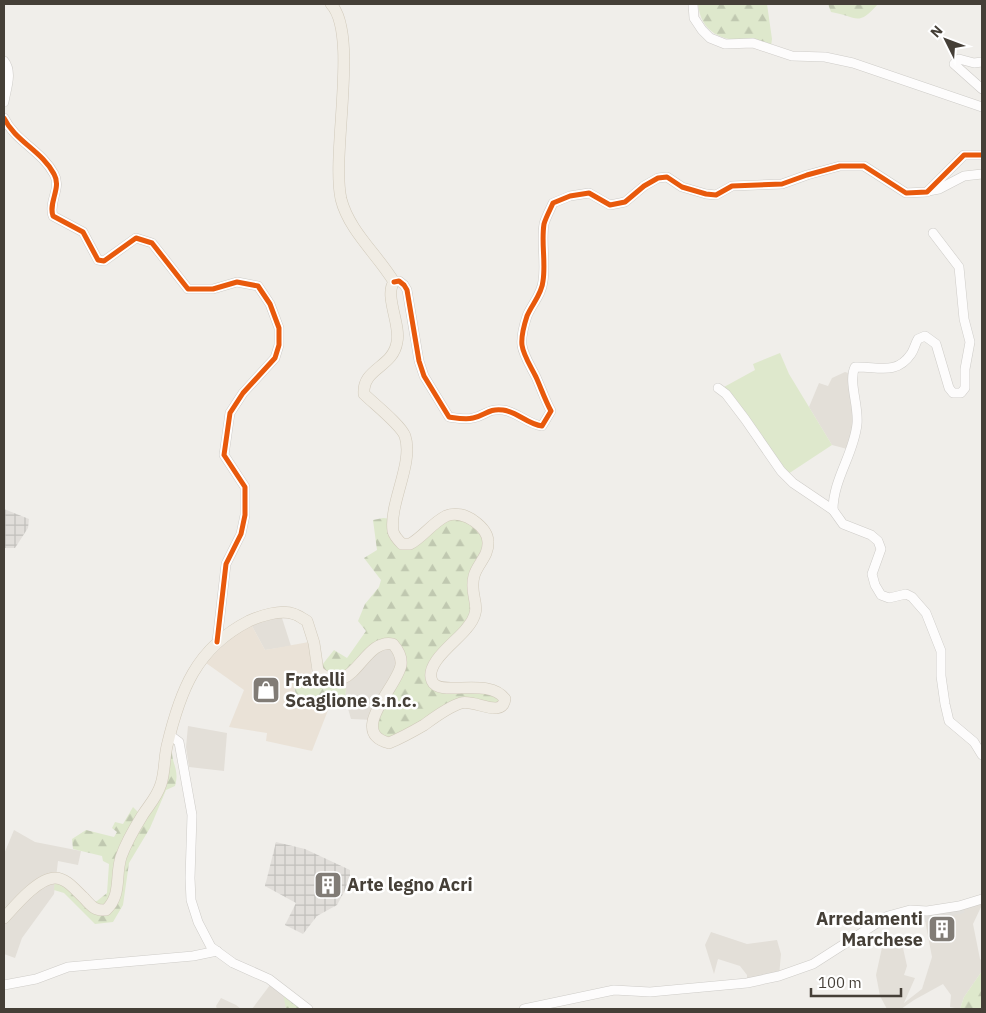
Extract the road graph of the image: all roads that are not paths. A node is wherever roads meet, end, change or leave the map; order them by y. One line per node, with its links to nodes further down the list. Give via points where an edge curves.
1 (331, 4): 13 (main road, via 344,39 338,158 342,201 356,229)
2 (693, 4): 7 (street, via 694,18 702,30 710,38 725,44 753,43 792,56 825,57 901,78)
3 (4, 61): 6 (street, via 9,79)
4 (982, 62): 5 (street, via 959,59 954,64)
5 (982, 90)
6 (4, 102)
7 (982, 107)
8 (4, 118): 16 (street, via 8,128 38,154 55,175 57,188 51,209 53,216 83,232 98,260 104,260 136,238 152,243 188,289 213,289 237,282 258,286 270,304 279,328 275,358 243,393 230,413 226,434 224,455 245,486 245,515 226,564)
9 (982, 155): 11 (street, via 964,155)
10 (982, 174): 11 (street, via 964,176)
11 (927, 192): 13 (street, via 906,192 864,166 840,166 782,184 732,186 716,195 682,187 667,177 644,186 625,202 610,206 589,193 553,203 544,222 542,288 521,334 523,354 551,412 542,426 532,425 520,415 506,410 493,409 473,418 449,417 419,361 407,290 404,284)
12 (933, 233): 15 (street, via 959,267 970,342 965,388 961,393 953,393 949,388 936,344 925,336 918,339 912,353 894,368 855,367 852,380 858,411 857,427 833,498)
13 (394, 282): 16 (main road, via 391,292 398,340 395,351 363,386 364,394 404,434 407,451 393,532 402,544 410,544 445,516 462,514 479,525 488,540 488,549 473,577 477,609 474,618 435,663 431,678 438,687 475,686 497,692 505,699 504,704 496,709 462,702 389,743 380,741 374,733 373,720 401,664 400,653 393,644 378,645 348,676 334,680 326,679 318,672 307,621 293,613 256,618)
14 (718, 388): 15 (street, via 726,394 781,471)
15 (833, 510): 18 (street, via 843,524 878,541 881,549 872,574 881,595 889,598 906,594 926,613 941,651 941,676 949,721 974,742)
16 (217, 642): 17 (main road, via 198,664 185,689)
17 (170, 736): 20 (main road, via 155,799 142,816 120,859 118,887 112,905 106,910 92,908 67,882 55,878 40,884); 21 (street, via 179,742 192,815 191,900 211,947)
18 (982, 755)
19 (982, 899): 24 (street, via 959,906 910,910 888,916 813,964 779,976 650,992 614,990)
20 (4, 918)
21 (218, 951): 22 (street, via 68,967 36,979); 23 (street, via 233,963 269,979)
22 (4, 985)
23 (308, 1009)
24 (524, 1009)

